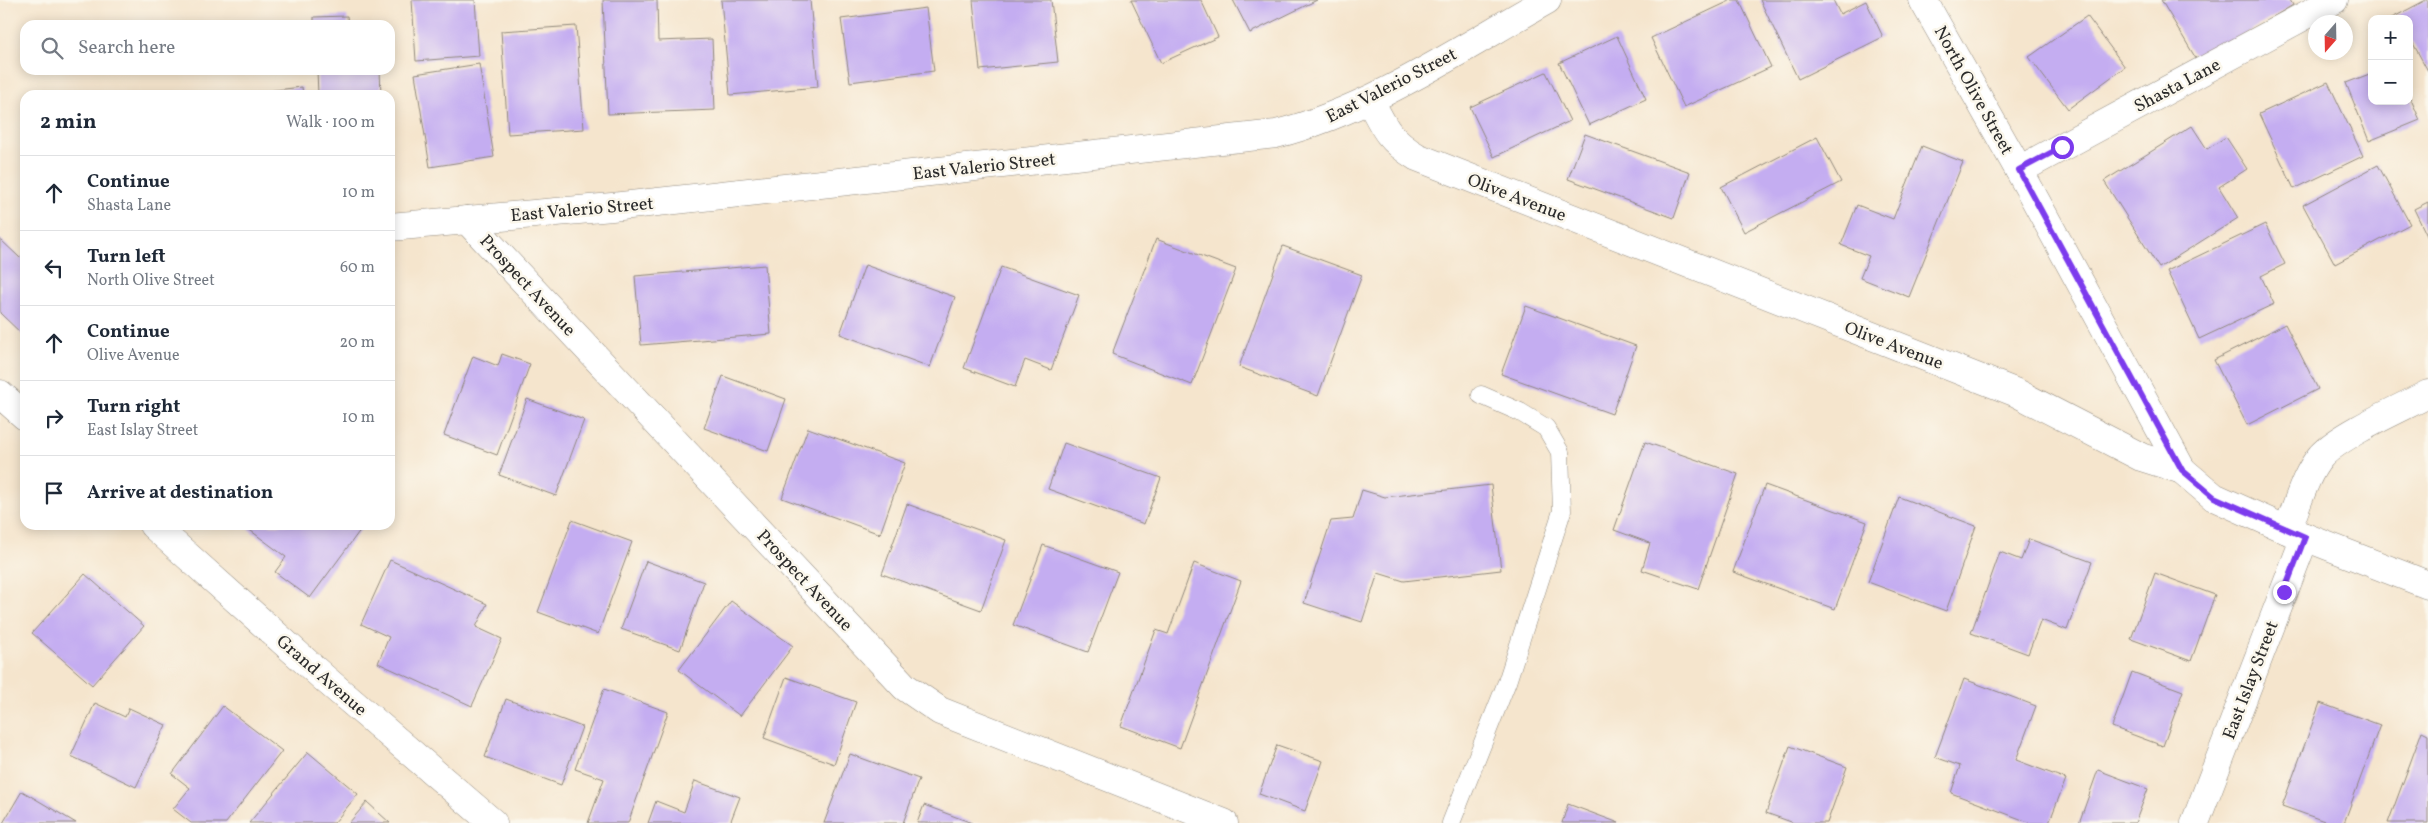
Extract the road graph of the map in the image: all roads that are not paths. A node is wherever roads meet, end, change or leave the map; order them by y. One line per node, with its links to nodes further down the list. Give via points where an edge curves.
1 (1547, 0): 4 (street, East Valerio Street)
2 (1923, 0): 5 (street, North Olive Street)
3 (2334, 0): 5 (street, Shasta Lane)
4 (1370, 100): 6 (street, East Valerio Street, via 1312,125 1276,134); 12 (street, Olive Avenue, via 1385,130 1398,146 1417,157 2017,393 2141,457)
5 (2019, 170): 12 (street, North Olive Street)
6 (466, 220): 7 (street, East Valerio Street); 17 (street, Prospect Avenue, via 905,687 940,711)
7 (395, 227)
8 (0, 394): 11 (street)
9 (2428, 394): 14 (street, East Islay Street, via 2338,442 2321,456 2311,473)
10 (1480, 395): 18 (lane, via 1520,412 1546,428 1560,452 1562,510 1507,682)
11 (20, 412)
12 (2182, 470): 14 (street, Olive Avenue, via 2214,497)
13 (158, 530): 16 (street, Grand Avenue)
14 (2296, 534): 15 (street, Olive Avenue); 19 (street, East Islay Street)
15 (2428, 585)
16 (493, 823)
17 (1224, 823)
18 (1451, 823)
19 (2195, 823)

